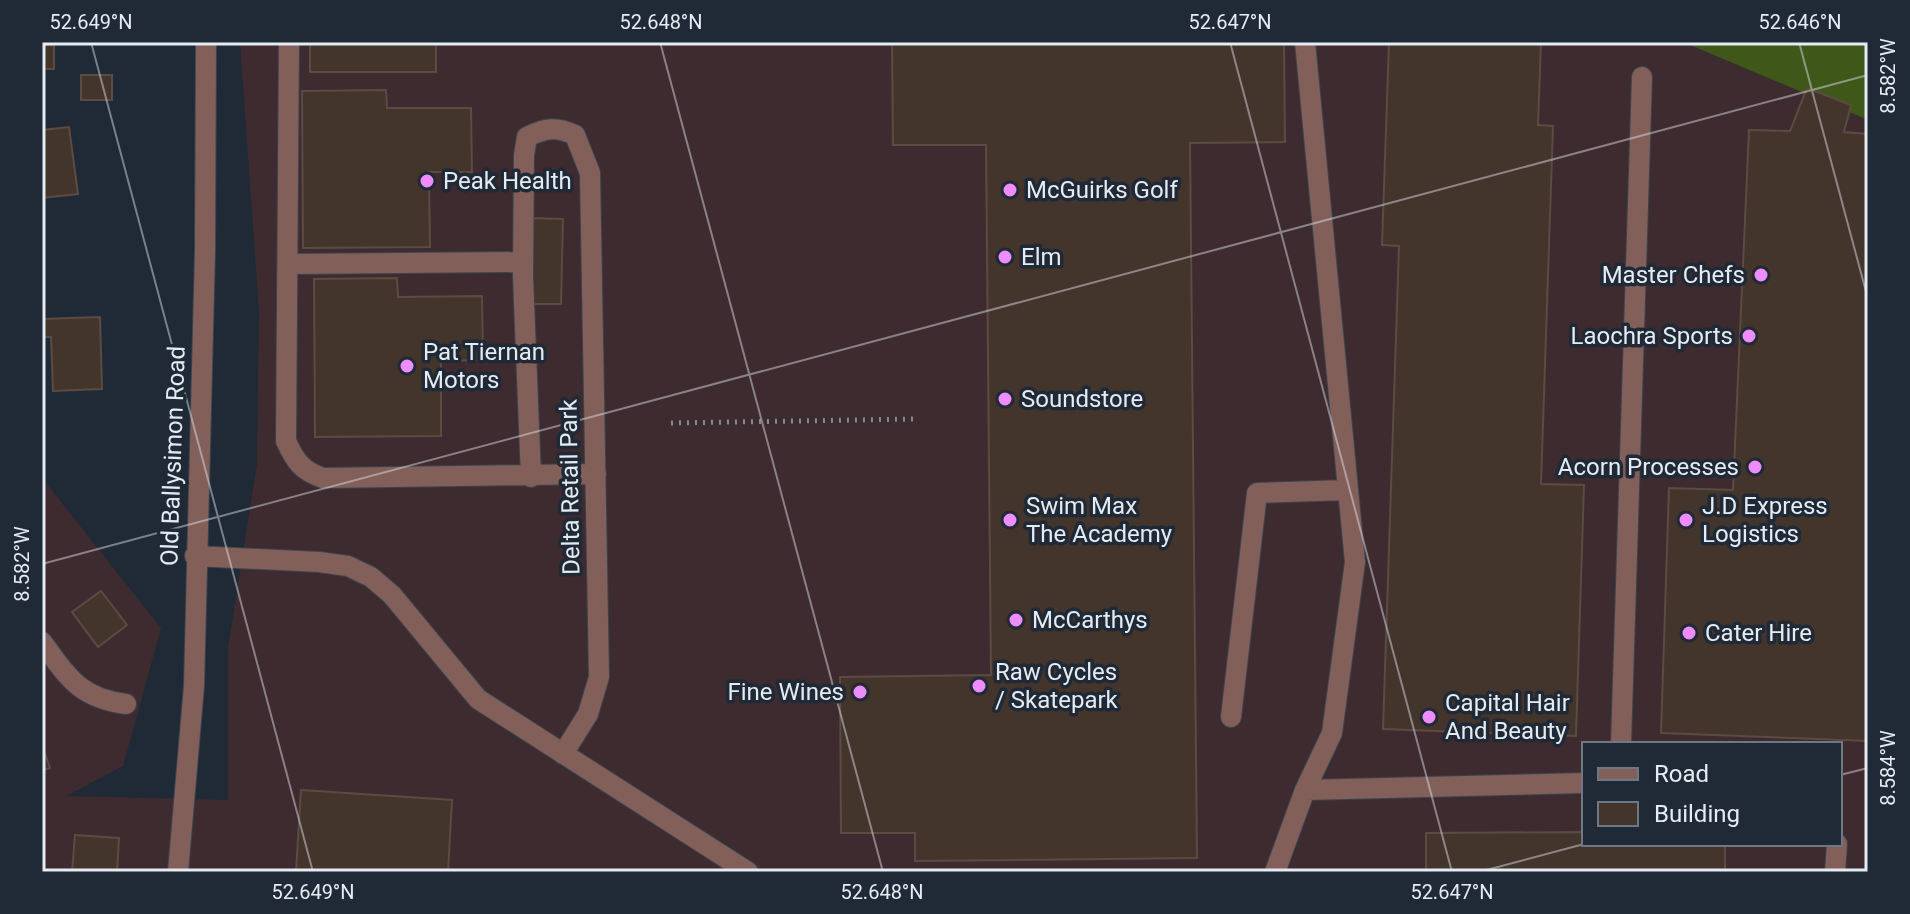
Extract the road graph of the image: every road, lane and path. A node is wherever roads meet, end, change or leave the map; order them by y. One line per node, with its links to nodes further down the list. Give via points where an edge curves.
1 (206, 42): 12 (street, Old Ballysimon Road)
2 (289, 42): 6 (street)
3 (1305, 42): 11 (street)
4 (1642, 77): 16 (street)
5 (523, 262): 6 (street); 9 (street, Delta Retail Park, via 527,137 542,129 562,128 575,135 590,173); 10 (street)
6 (288, 264): 10 (street, via 286,441 308,473 339,479)
7 (917, 419): 8 (path)
8 (671, 423)
9 (596, 474): 10 (street); 17 (street, Delta Retail Park, via 599,677 588,714)
10 (531, 477)
11 (1348, 490): 15 (street, via 1257,493); 19 (street, via 1355,562 1332,733)
12 (195, 556): 17 (street, via 319,562 348,566 371,577 478,699); 21 (street, Old Ballysimon Road, via 194,686)
13 (42, 642): 14 (street, via 84,693)
14 (126, 704)
15 (1231, 717)
16 (1621, 742)
17 (563, 754): 22 (street)
18 (1582, 783): 19 (street)
19 (1305, 790): 23 (street)
20 (1837, 846): 24 (street)
21 (178, 872)
22 (748, 872)
23 (1275, 872)
24 (1835, 872)

